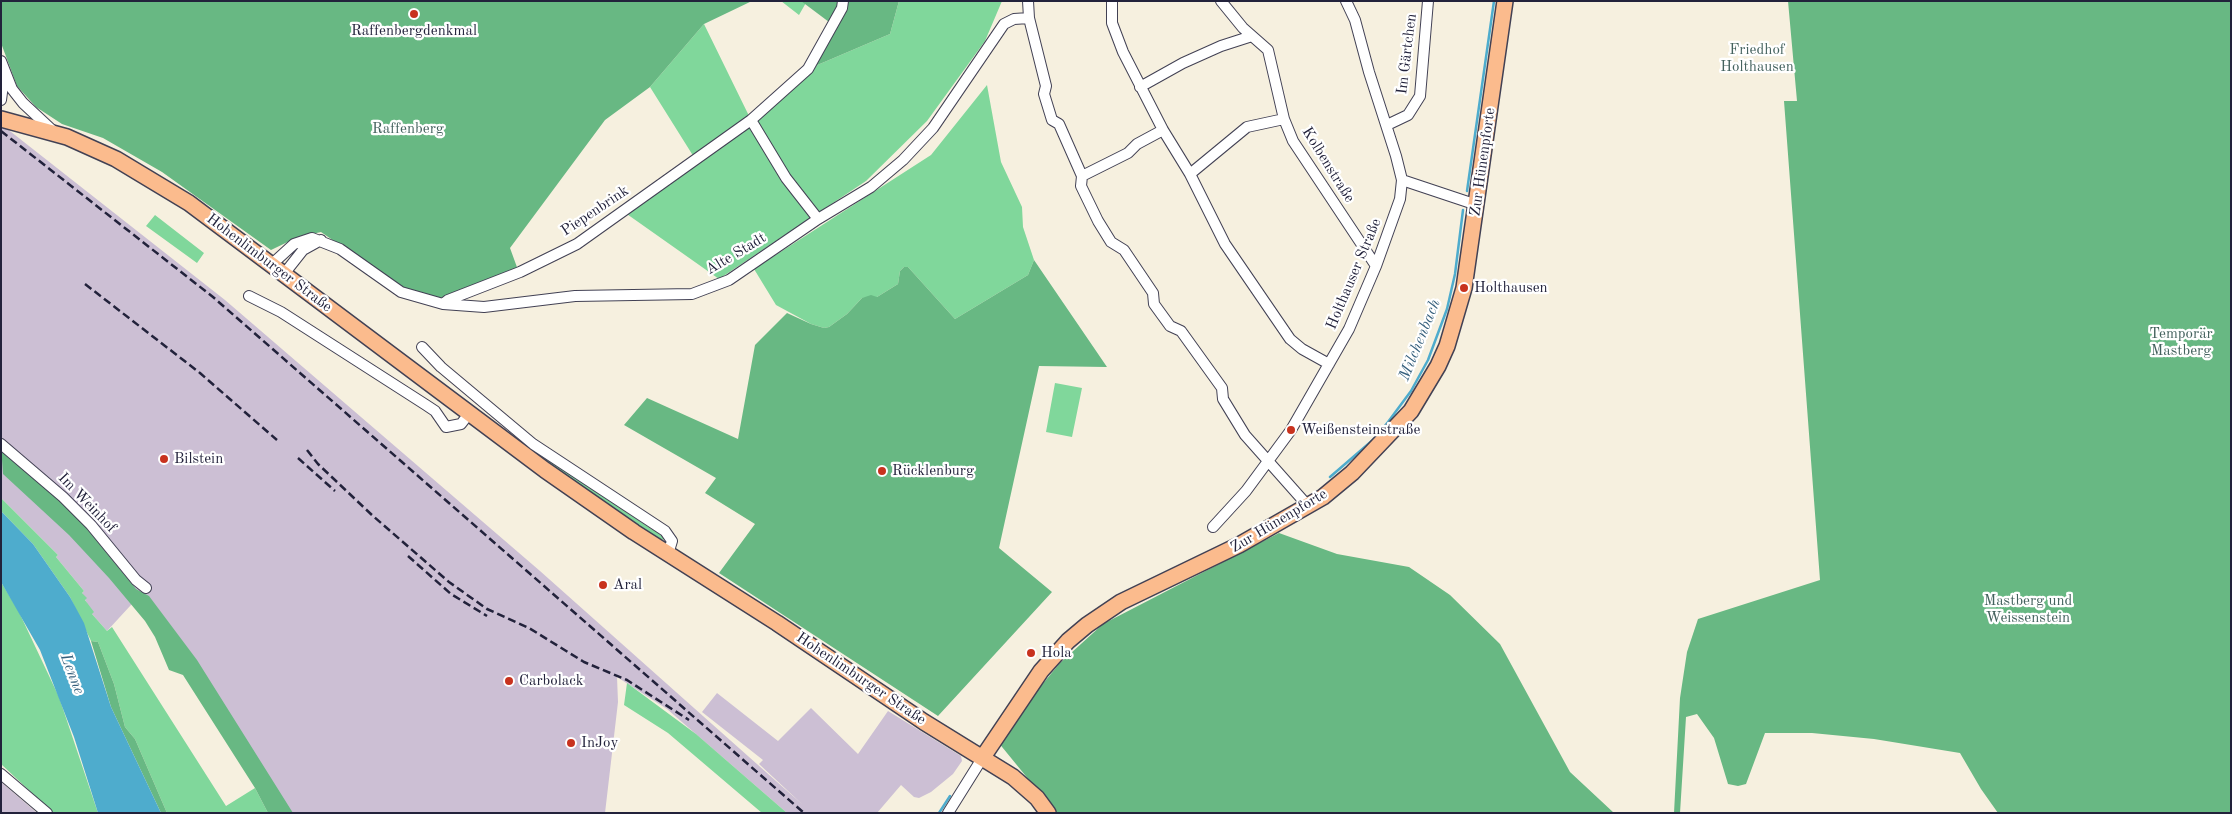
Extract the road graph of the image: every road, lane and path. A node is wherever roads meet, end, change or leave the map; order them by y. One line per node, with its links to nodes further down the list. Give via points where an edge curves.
1 (843, 1): 15 (street, Piepenbrink, via 808,69)
2 (1028, 1): 8 (street)
3 (1112, 1): 11 (street, via 1112,23)
4 (1221, 1): 9 (street, Kolbenstraße)
5 (1346, 1): 16 (street, Holthauser Straße, via 1355,20 1368,72)
6 (1428, 1): 16 (street, Im Gärtchen, via 1420,96 1408,115)
7 (1505, 1): 22 (main road, Zur Hünenpforte)
8 (1029, 18): 20 (street, via 1052,120 1059,124); 23 (street, Alte Stadt, via 1014,19 1004,24 933,128 903,160 872,187)
9 (1252, 36): 11 (street, via 1220,46); 14 (street, Kolbenstraße, via 1268,50)
10 (3, 66): 12 (street, Hohenlimburger Straße); 18 (street, Hohenlimburger Straße, via 12,89 23,103)
11 (1140, 87): 17 (street)
12 (1, 100)
13 (1, 119): 18 (main road, Hohenlimburger Straße)
14 (1284, 119): 19 (street, via 1247,126); 26 (street, Kolbenstraße, via 1293,141)
15 (751, 120): 23 (street, via 786,178); 29 (street, Piepenbrink, via 577,244)
16 (1387, 125): 21 (street, Holthauser Straße)
17 (1163, 130): 19 (street); 20 (street, via 1137,144 1128,153)
18 (57, 134): 25 (main road, Hohenlimburger Straße, via 116,159 152,180)
19 (1190, 174): 31 (street, via 1225,244 1290,339)
20 (1082, 176): 34 (street, via 1081,186 1111,242 1124,250 1152,293 1154,304 1170,326 1181,332 1222,388 1223,399 1245,435)
21 (1402, 180): 22 (street); 26 (street, Holthauser Straße, via 1400,199)
22 (1477, 205): 35 (main road, Zur Hünenpforte, via 1464,288 1438,366 1411,411 1389,436 1352,473)
23 (818, 220): 29 (street, Alte Stadt, via 729,280 692,294 575,296 484,307)
24 (322, 240): 25 (street, via 302,240 284,251); 27 (street, via 304,250); 29 (street, Alte Stadt, via 340,248 401,292)
25 (271, 265): 27 (main road, Hohenlimburger Straße)
26 (1376, 266): 31 (street, Holthauser Straße, via 1349,329)
27 (284, 274): 32 (main road, Hohenlimburger Straße)
28 (249, 296): 32 (street, Hohenlimburger Straße, via 281,312 426,405 435,411 446,427 461,424)
29 (443, 304)
30 (422, 347): 37 (street, via 532,444 665,531 672,541)
31 (1329, 364): 34 (street, Holthauser Straße)
32 (468, 414): 37 (main road, Hohenlimburger Straße)
33 (1, 444): 38 (street, Im Weinhof, via 63,497)
34 (1268, 462): 35 (street); 36 (street, Holthauser Straße)
35 (1308, 506): 39 (main road, Zur Hünenpforte, via 1239,545 1102,613 1068,641 1041,671)
36 (1213, 527)
37 (668, 554): 39 (main road, Hohenlimburger Straße, via 784,627 924,722)
38 (146, 588)
39 (984, 757): 42 (street); 43 (main road, Hohenlimburger Straße, via 1037,798)
40 (1, 774): 41 (street)
41 (47, 813)
42 (948, 813)
43 (1048, 813)

